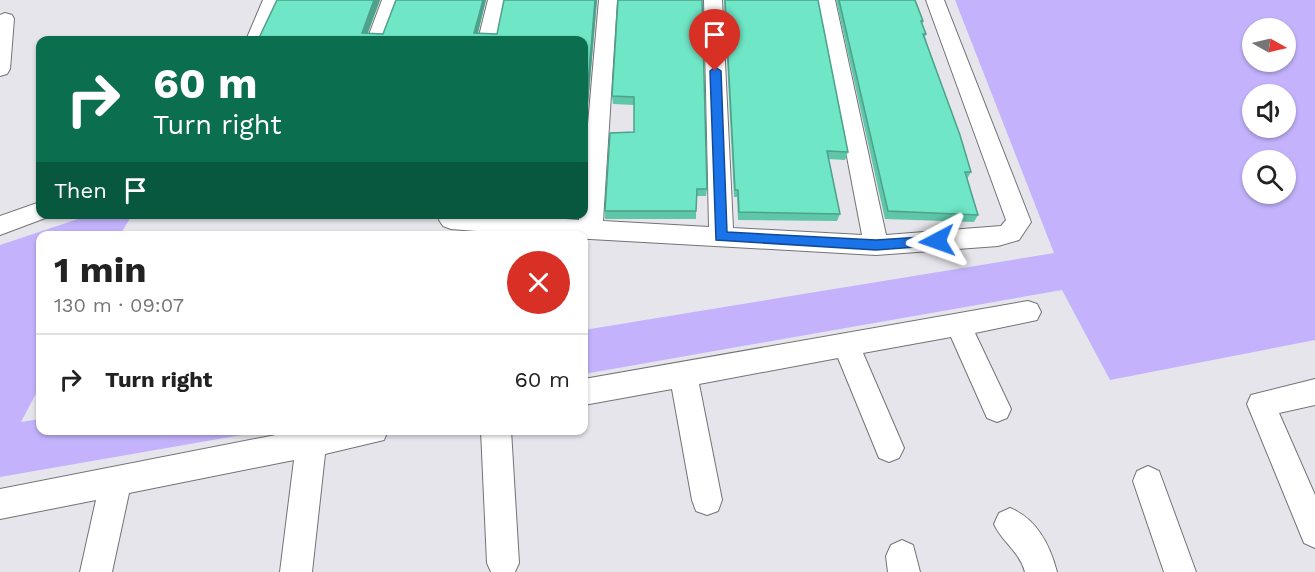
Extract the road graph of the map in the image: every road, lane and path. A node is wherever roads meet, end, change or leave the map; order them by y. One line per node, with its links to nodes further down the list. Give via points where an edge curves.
1 (272, 0): 9 (street)
2 (391, 0): 10 (street)
3 (497, 0): 11 (street)
4 (608, 0): 16 (street)
5 (713, 0): 17 (street)
6 (826, 0): 18 (street)
7 (935, 0): 18 (street, via 1019,222 1010,233 998,237)
8 (5, 19): 12 (street)
9 (257, 36)
10 (378, 36)
11 (489, 36)
12 (0, 64)
13 (36, 212): 15 (street)
14 (451, 219): 16 (street)
15 (0, 226)
16 (590, 230): 17 (street)
17 (721, 237): 18 (street)
18 (876, 245)
19 (1028, 312): 20 (street)
20 (958, 324): 21 (street); 25 (street)
21 (846, 345): 22 (street); 29 (street)
22 (683, 374): 23 (street); 32 (street)
23 (588, 391)
24 (1315, 392): 35 (street, via 1261,404)
25 (997, 409)
26 (350, 435): 28 (street)
27 (496, 435): 36 (street)
28 (312, 443): 30 (street); 38 (street)
29 (889, 448)
30 (116, 481): 33 (street); 37 (street)
31 (1148, 481): 40 (street)
32 (706, 500)
33 (0, 504)
34 (1010, 524): 39 (street, via 1026,537)
35 (1315, 532)
36 (503, 562)
37 (96, 572)
38 (296, 572)
39 (1041, 572)
40 (1180, 572)

